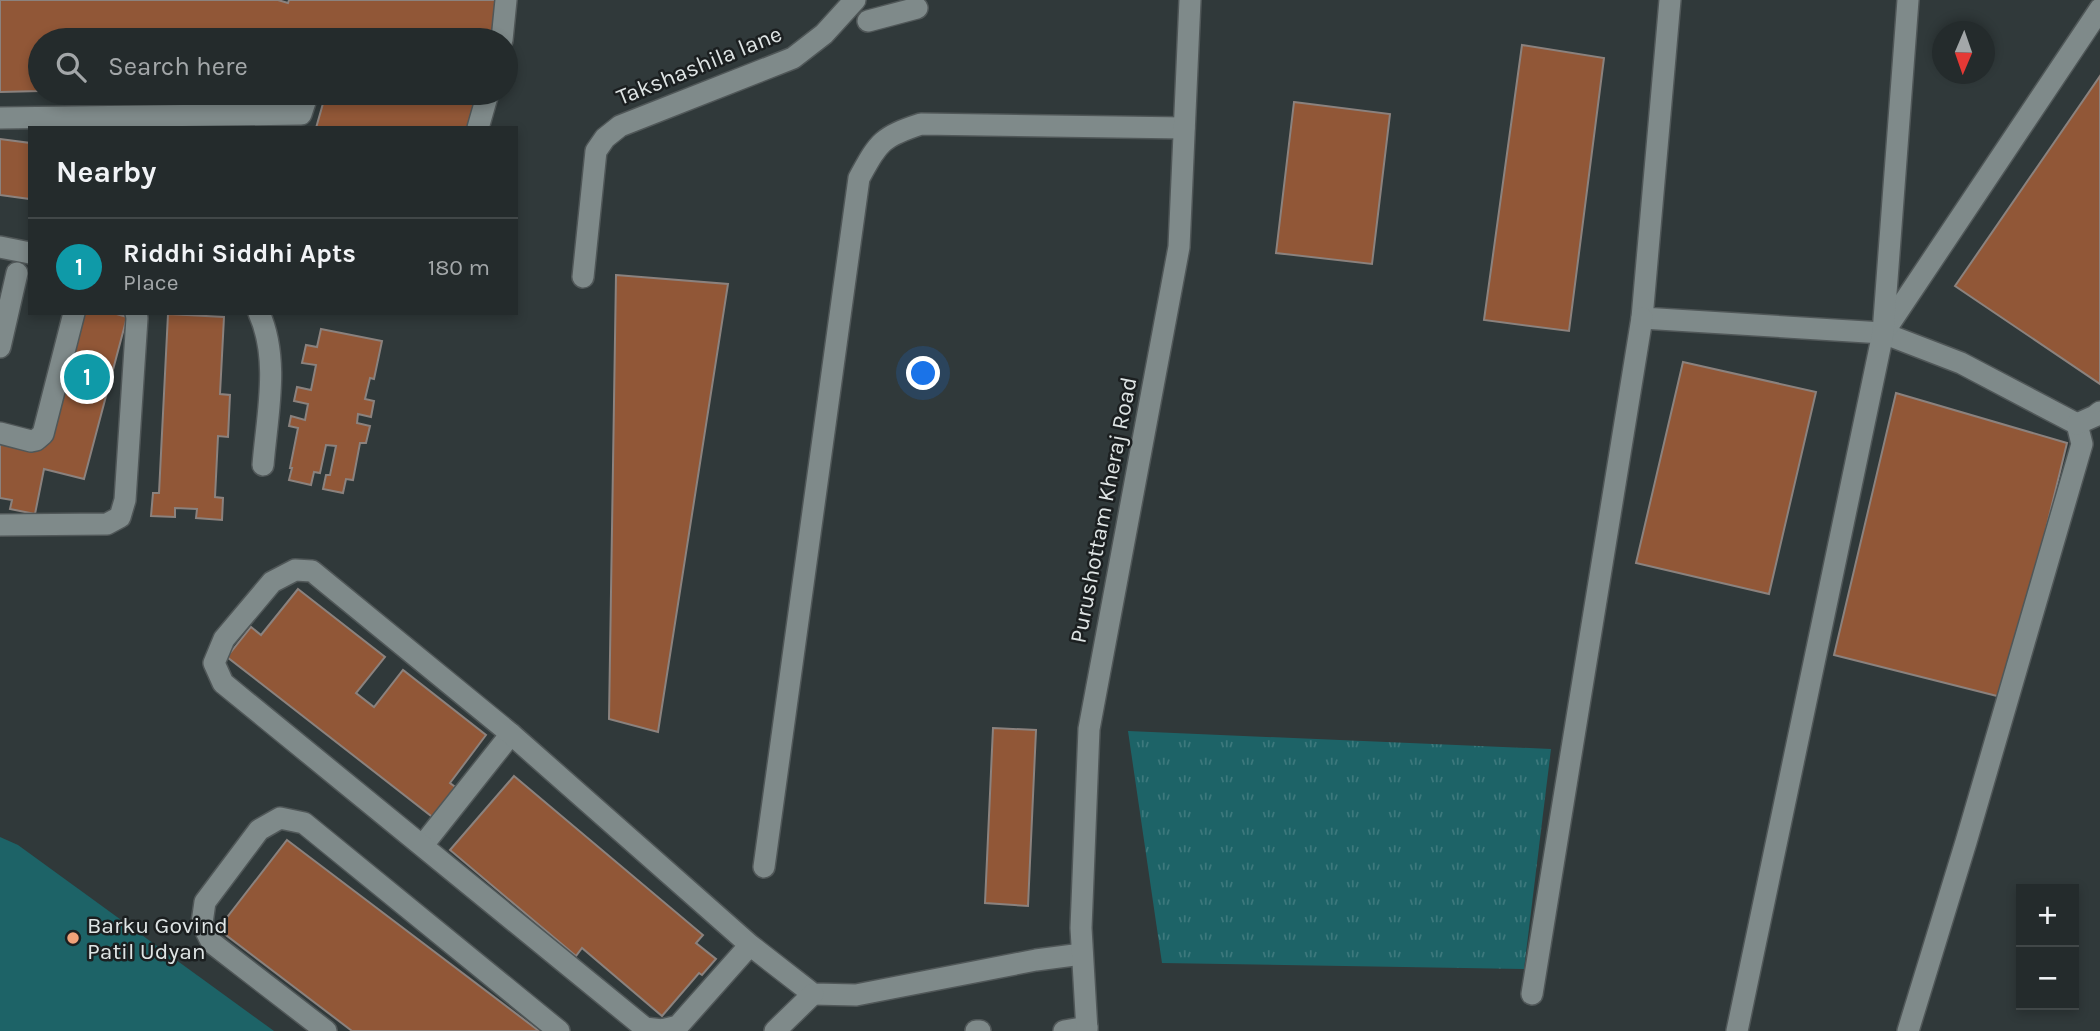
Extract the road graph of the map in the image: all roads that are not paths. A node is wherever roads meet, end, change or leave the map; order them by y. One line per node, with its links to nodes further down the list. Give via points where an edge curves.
1 (506, 0): 10 (street)
2 (855, 0): 19 (street, Takshashila lane, via 824,34 793,58 620,126 605,138 596,152)
3 (1190, 0): 15 (street, Purushottam Kheraj Road)
4 (1670, 0): 23 (street)
5 (1908, 0): 24 (street)
6 (893, 7): 7 (street); 9 (street)
7 (917, 8)
8 (2100, 9): 24 (street)
9 (868, 21)
10 (503, 28)
11 (485, 105): 14 (street)
12 (0, 118): 13 (street)
13 (301, 121)
14 (479, 126)
15 (1184, 128): 33 (street, via 921,124 894,133 876,148 859,178); 35 (street, Purushottam Kheraj Road, via 1179,247 1089,729)
16 (0, 247): 17 (street)
17 (28, 253)
18 (16, 273): 25 (street)
19 (583, 277)
20 (73, 315): 28 (street, via 43,434 31,441)
21 (136, 315): 30 (street, via 125,500 120,517 107,524)
22 (260, 315): 29 (street, via 272,366)
23 (1642, 318): 24 (street); 37 (street)
24 (1883, 333): 27 (street, via 1961,363); 43 (street)
25 (0, 347)
26 (2100, 412): 27 (street)
27 (2077, 424): 44 (street, via 2082,444 2073,478)
28 (0, 433)
29 (263, 465)
30 (0, 525)
31 (511, 734): 32 (street); 32 (street, via 312,571 295,570 272,582 224,639 214,663 223,683); 34 (street)
32 (423, 845): 34 (street, via 645,1028 678,1026)
33 (764, 866)
34 (750, 945): 36 (street)
35 (1082, 954): 36 (street, via 856,995); 38 (street, Purushottam Kheraj Road)
36 (813, 993): 41 (street)
37 (1532, 994)
38 (1087, 1029): 42 (street)
39 (326, 1031): 40 (street, via 212,943 202,923 205,902 259,830 281,818 304,824)
40 (559, 1031)
41 (775, 1031)
42 (1064, 1031)
43 (1737, 1031)
44 (1908, 1031)

